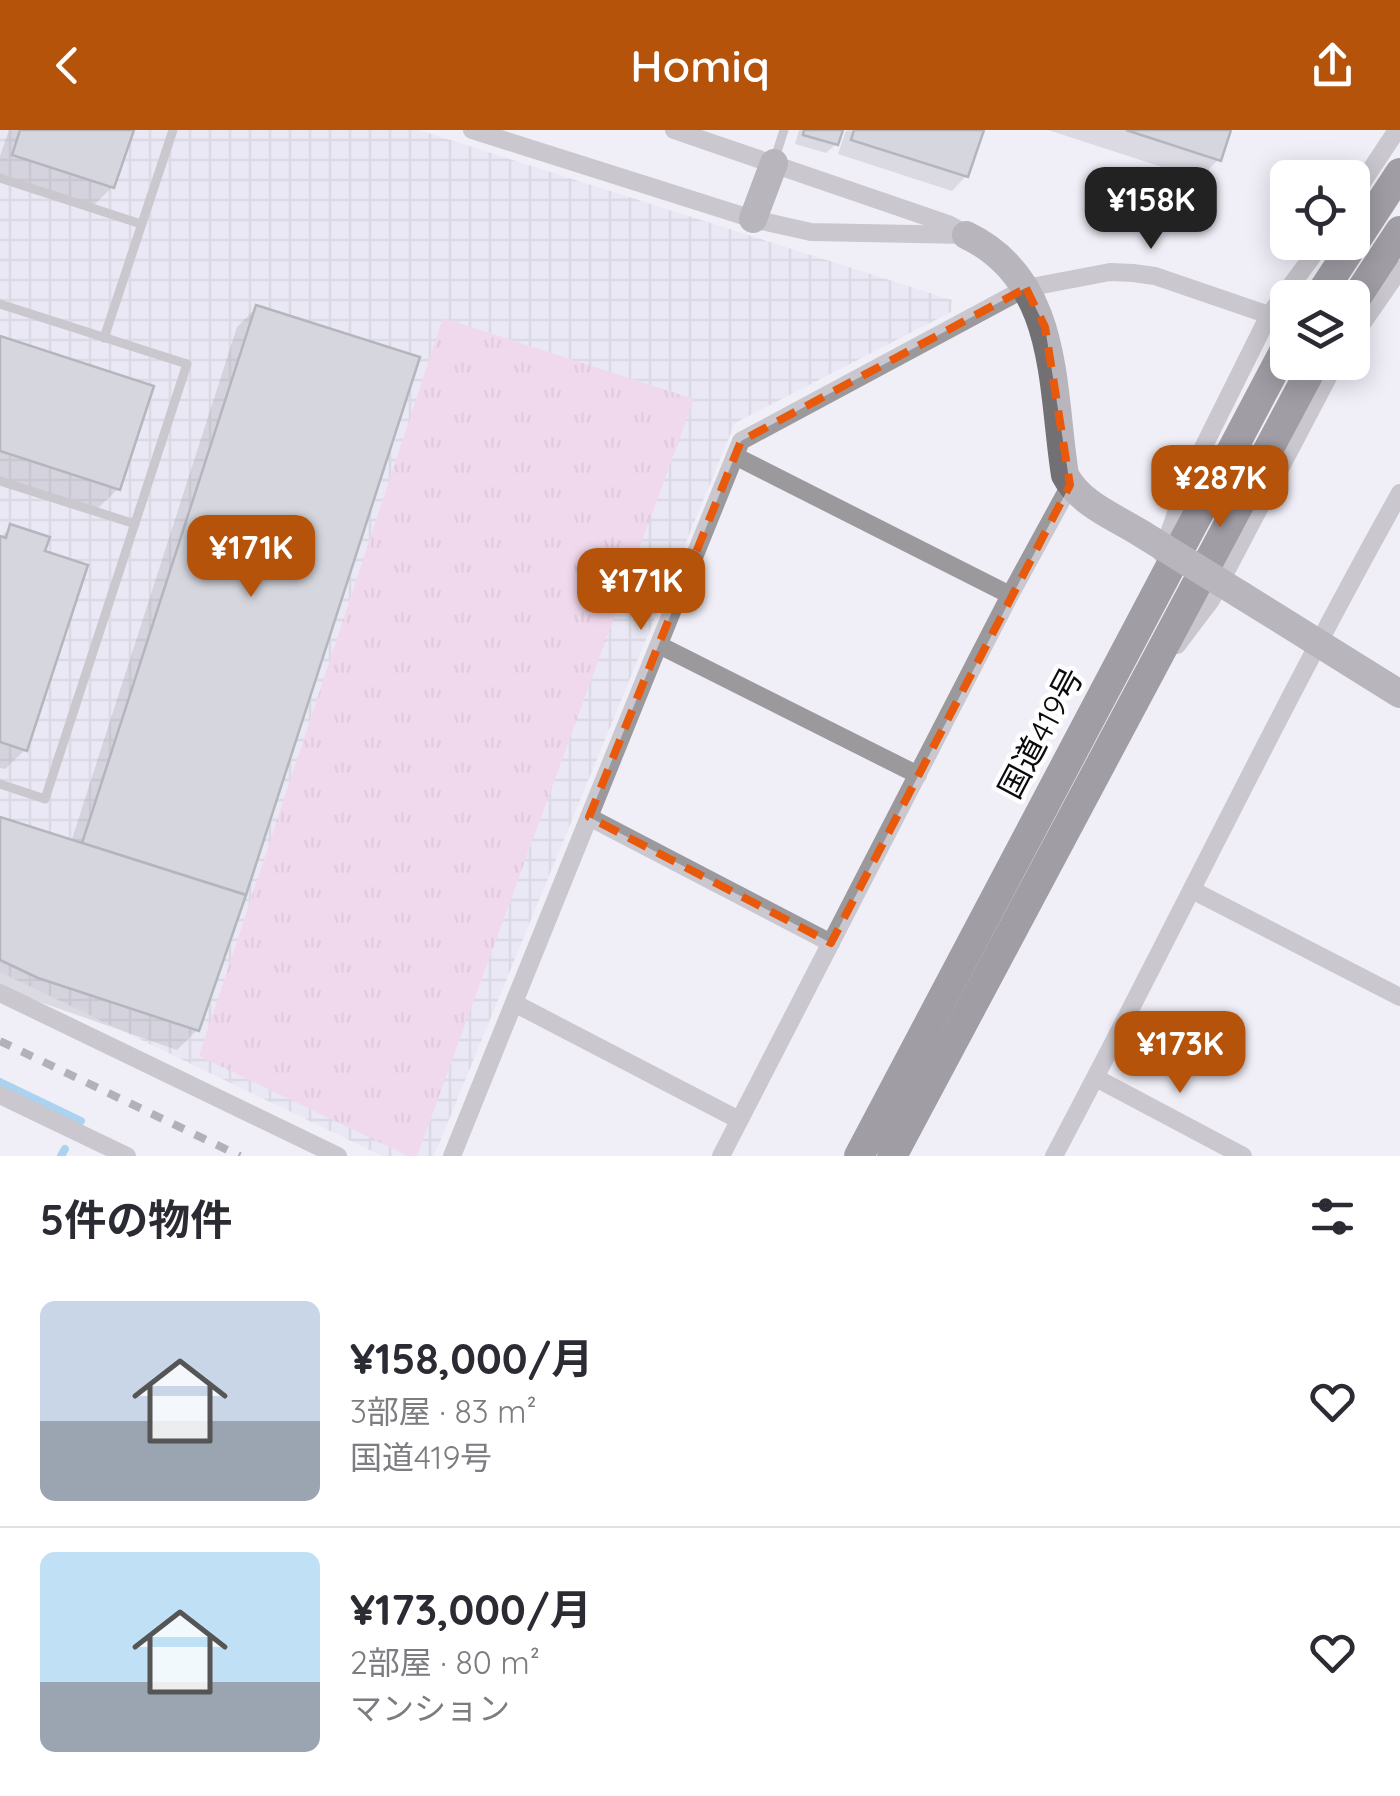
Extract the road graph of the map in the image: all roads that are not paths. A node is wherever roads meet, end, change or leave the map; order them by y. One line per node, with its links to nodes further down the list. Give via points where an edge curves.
1 (173, 130): 11 (lane)
2 (472, 130): 10 (street)
3 (674, 130): 6 (street)
4 (784, 130): 6 (lane)
5 (1396, 130): 7 (street)
6 (774, 163): 10 (street); 13 (street)
7 (1370, 170)
8 (1400, 172): 16 (highway)
9 (0, 178): 11 (lane)
10 (753, 219): 13 (street, via 811,232)
11 (142, 224): 22 (lane)
12 (1400, 231): 17 (highway)
13 (966, 235): 18 (street, via 1004,257)
14 (1310, 260): 21 (street)
15 (1400, 269): 20 (street)
16 (1330, 280)
17 (1368, 280)
18 (1026, 288): 21 (street, via 1134,273); 26 (street, via 752,432); 28 (street, via 1044,328)
19 (0, 304): 22 (lane)
20 (1370, 312)
21 (1269, 315): 32 (street, via 1188,478)
22 (104, 338): 30 (lane, via 187,364)
23 (1270, 378): 32 (highway, 国道419号)
24 (1305, 380): 36 (highway, 国道419号)
25 (1327, 380): 36 (street, via 1211,600)
26 (735, 456): 31 (street); 34 (street)
27 (0, 480): 30 (lane)
28 (1070, 485): 31 (street); 33 (street, bridge)
29 (1400, 494): 33 (street)
30 (135, 524): 38 (lane, via 46,798)
31 (1010, 595): 37 (street)
32 (1135, 629): 48 (highway, 国道419号)
33 (1318, 641): 35 (street); 40 (street)
34 (661, 646): 37 (street); 39 (street)
35 (1400, 694)
36 (1125, 713): 48 (highway, 国道419号)
37 (918, 774): 41 (street)
38 (0, 784)
39 (589, 818): 41 (street); 44 (street)
40 (1194, 891): 43 (street); 45 (street)
41 (831, 943): 47 (street)
42 (0, 992): 51 (street)
43 (1400, 997)
44 (514, 1003): 47 (street); 52 (street)
45 (1096, 1078): 55 (street); 56 (street)
46 (0, 1095): 49 (street)
47 (738, 1120): 53 (street)
48 (890, 1145): 54 (highway)
49 (88, 1148): 50 (street)
50 (127, 1156)
51 (338, 1156)
52 (452, 1156)
53 (721, 1156)
54 (857, 1156)
55 (1054, 1156)
56 (1243, 1156)

